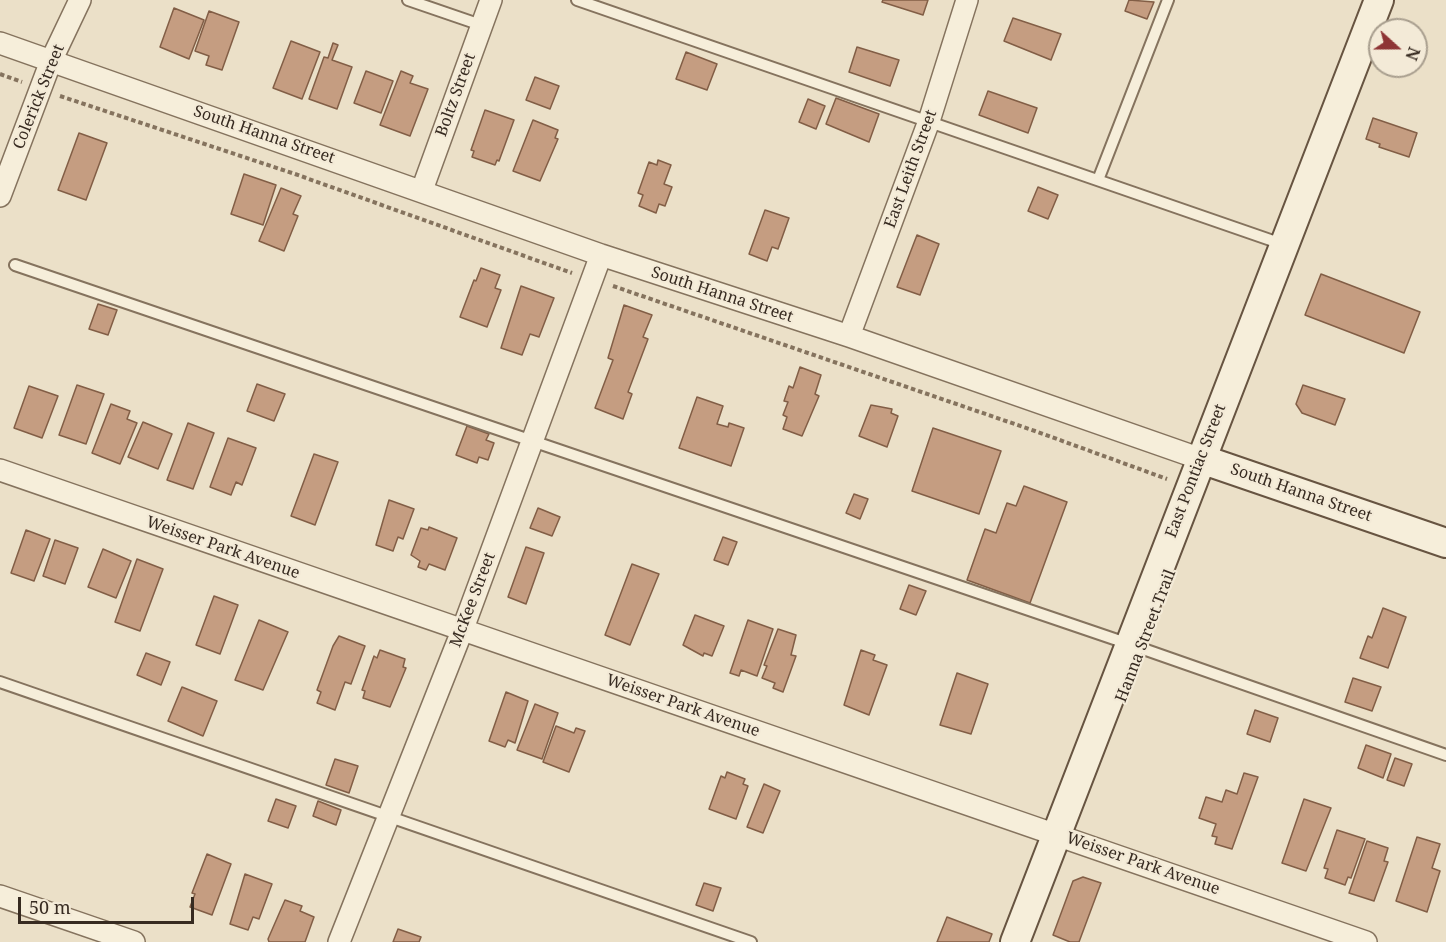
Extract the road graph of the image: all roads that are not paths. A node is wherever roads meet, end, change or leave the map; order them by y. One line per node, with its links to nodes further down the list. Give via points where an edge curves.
1 (80, 0): 10 (street, Colerick Street)
2 (408, 0): 8 (lane)
3 (491, 0): 8 (street, Boltz Street)
4 (577, 0): 11 (lane)
5 (967, 0): 11 (street, East Leith Street)
6 (1168, 0): 12 (lane)
7 (1379, 0): 15 (main road, East Pontiac Street)
8 (481, 26): 13 (street, Boltz Street)
9 (0, 43): 10 (street, South Hanna Street)
10 (51, 61): 13 (street, South Hanna Street); 14 (street, Colerick Street)
11 (929, 121): 12 (lane); 18 (street, East Leith Street)
12 (1098, 180): 15 (lane)
13 (422, 190): 16 (street, South Hanna Street)
14 (0, 195)
15 (1285, 245): 20 (main road, East Pontiac Street)
16 (601, 255): 18 (street, South Hanna Street); 19 (street, McKee Street)
17 (15, 265): 19 (lane)
18 (849, 336): 20 (street, South Hanna Street)
19 (533, 441): 23 (street, McKee Street); 24 (lane)
20 (1201, 459): 22 (main road, South Hanna Street); 24 (main road, East Pontiac Street)
21 (0, 470): 23 (street, Weisser Park Avenue)
22 (1446, 543)
23 (462, 631): 27 (street, McKee Street); 28 (street, Weisser Park Avenue)
24 (1129, 644): 26 (lane); 28 (main road, East Pontiac Street)
25 (0, 682): 27 (lane)
26 (1446, 755)
27 (387, 818): 31 (street, McKee Street); 32 (lane)
28 (1056, 833): 33 (main road, East Pontiac Street); 34 (street, Weisser Park Avenue)
29 (0, 896): 30 (street)
30 (134, 942)
31 (339, 942)
32 (751, 942)
33 (1015, 942)
34 (1366, 942)

